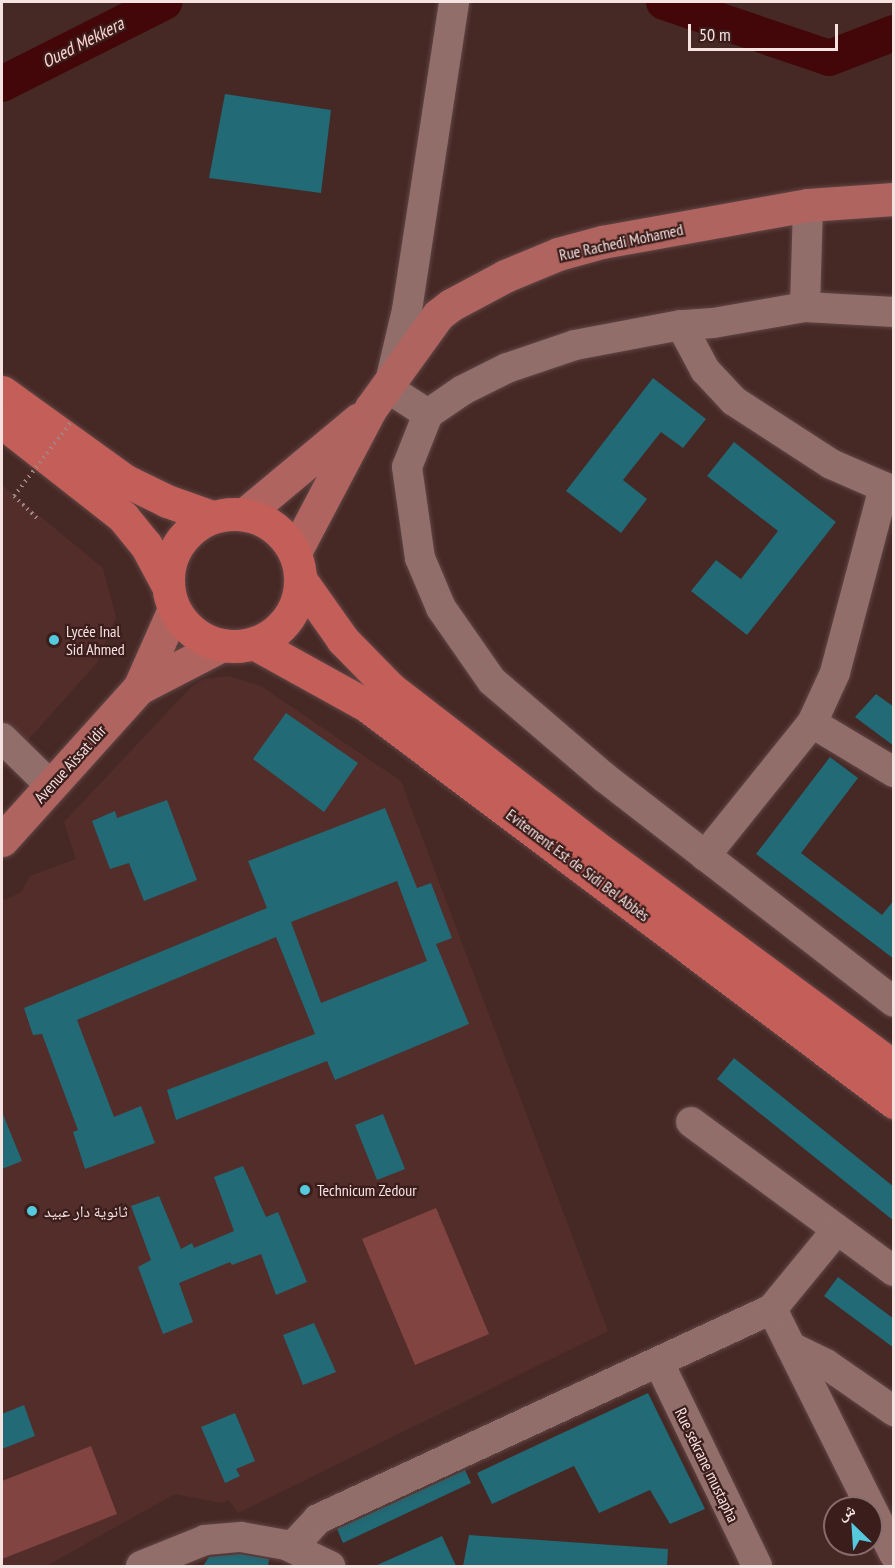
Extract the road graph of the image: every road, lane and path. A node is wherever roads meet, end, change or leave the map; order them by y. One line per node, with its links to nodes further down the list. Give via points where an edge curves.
1 (454, 2): 7 (street, via 407,310)
2 (894, 199): 3 (main road, Rue Rachedi Mohamed)
3 (808, 205): 4 (street); 7 (main road, Rue Rachedi Mohamed, via 602,242 558,254 506,276 438,315)
4 (805, 307): 5 (street); 6 (street, via 713,323)
5 (894, 312)
6 (681, 324): 9 (street, via 575,345 507,368 463,390); 12 (street, via 705,370 734,401 831,464)
7 (383, 391): 9 (street); 13 (main road); 16 (main road)
8 (2, 392): 14 (highway, via 124,480)
9 (428, 414): 26 (street, via 407,467 420,558 441,608 492,681 604,777)
10 (72, 421): 15 (path, bridge, via 14,496)
11 (2, 422): 17 (highway, via 123,517 147,545)
12 (889, 488): 21 (street, via 835,673)
13 (245, 514): 14 (highway); 16 (highway, via 269,523)
14 (212, 517): 17 (highway, via 199,523 171,557)
15 (39, 520)
16 (298, 566): 18 (highway, via 298,596 282,625); 28 (highway, Evitement Est de Sidi Bel Abbès, via 343,640 391,689 593,845)
17 (171, 598): 19 (highway, via 190,630); 20 (main road)
18 (254, 643): 19 (highway); 29 (highway, Evitement Est de Sidi Bel Abbès, via 366,705)
19 (222, 645): 20 (main road)
20 (139, 688): 24 (main road, Avenue Aïssat Idir)
21 (812, 723): 23 (street); 26 (street)
22 (2, 738): 24 (street)
23 (894, 772)
24 (51, 786): 25 (main road, Avenue Aïssat Idir)
25 (2, 840)
26 (705, 856): 27 (street)
27 (890, 992)
28 (894, 1067)
29 (894, 1102)
30 (691, 1122): 31 (street)
31 (837, 1230): 32 (street); 33 (street)
32 (894, 1271)
33 (772, 1309): 34 (street); 35 (street)
34 (791, 1347): 36 (street, via 826,1364); 37 (street)
35 (659, 1363): 38 (street, via 318,1519); 41 (street, Rue sekrane mustapha)
36 (894, 1411)
37 (892, 1546)
38 (292, 1547): 39 (street, via 241,1537 205,1540); 40 (street)
39 (142, 1566)
40 (330, 1566)
41 (757, 1566)

